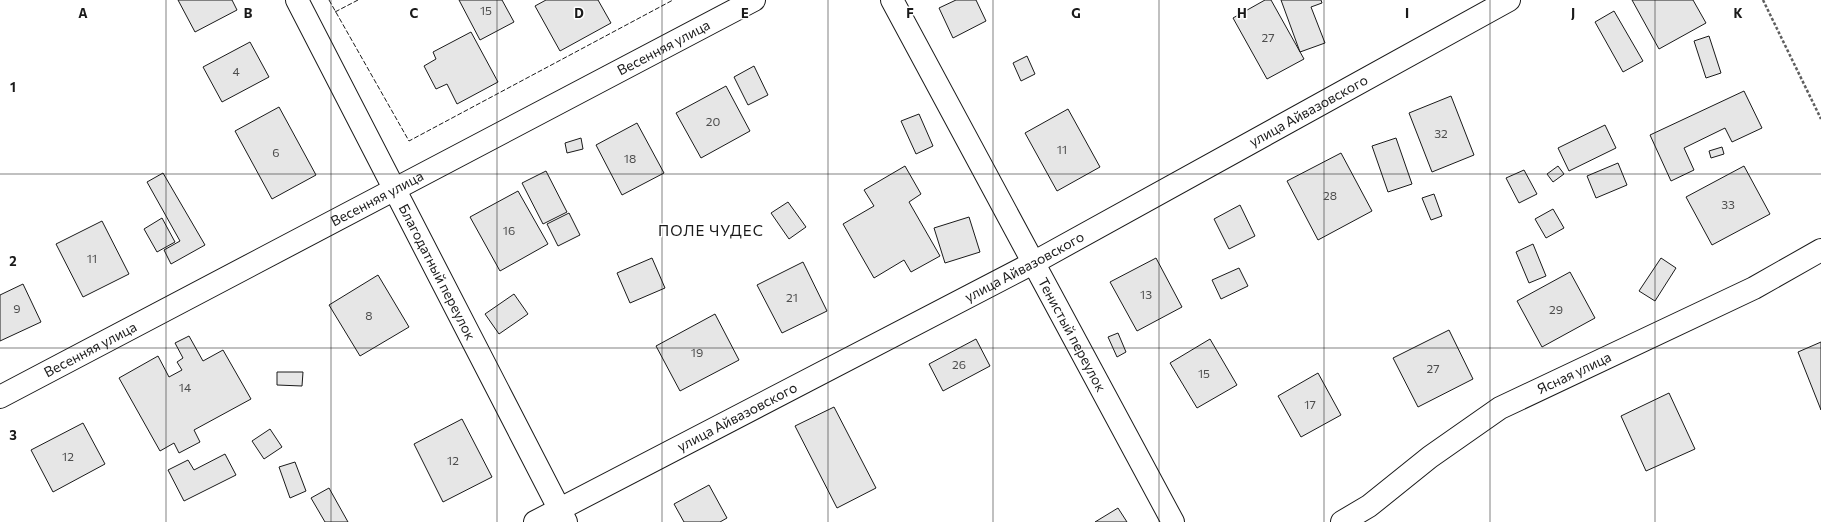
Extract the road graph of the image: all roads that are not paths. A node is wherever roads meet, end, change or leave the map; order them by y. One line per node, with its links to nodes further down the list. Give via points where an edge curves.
1 (297, 0): 5 (street, Благодатный переулок)
2 (754, 0): 5 (street, Весенняя улица)
3 (892, 0): 7 (street, Тенистый переулок)
4 (1509, 0): 7 (street, улица Айвазовского)
5 (395, 188): 8 (street, Весенняя улица); 9 (street, Благодатный переулок)
6 (1821, 250): 12 (street, Ясная улица, via 1754,288 1500,408 1430,457 1369,506)
7 (1033, 263): 9 (street, улица Айвазовского); 11 (street, Тенистый переулок)
8 (0, 397)
9 (563, 516): 10 (street, улица Айвазовского)
10 (535, 522)
11 (1173, 522)
12 (1342, 522)

